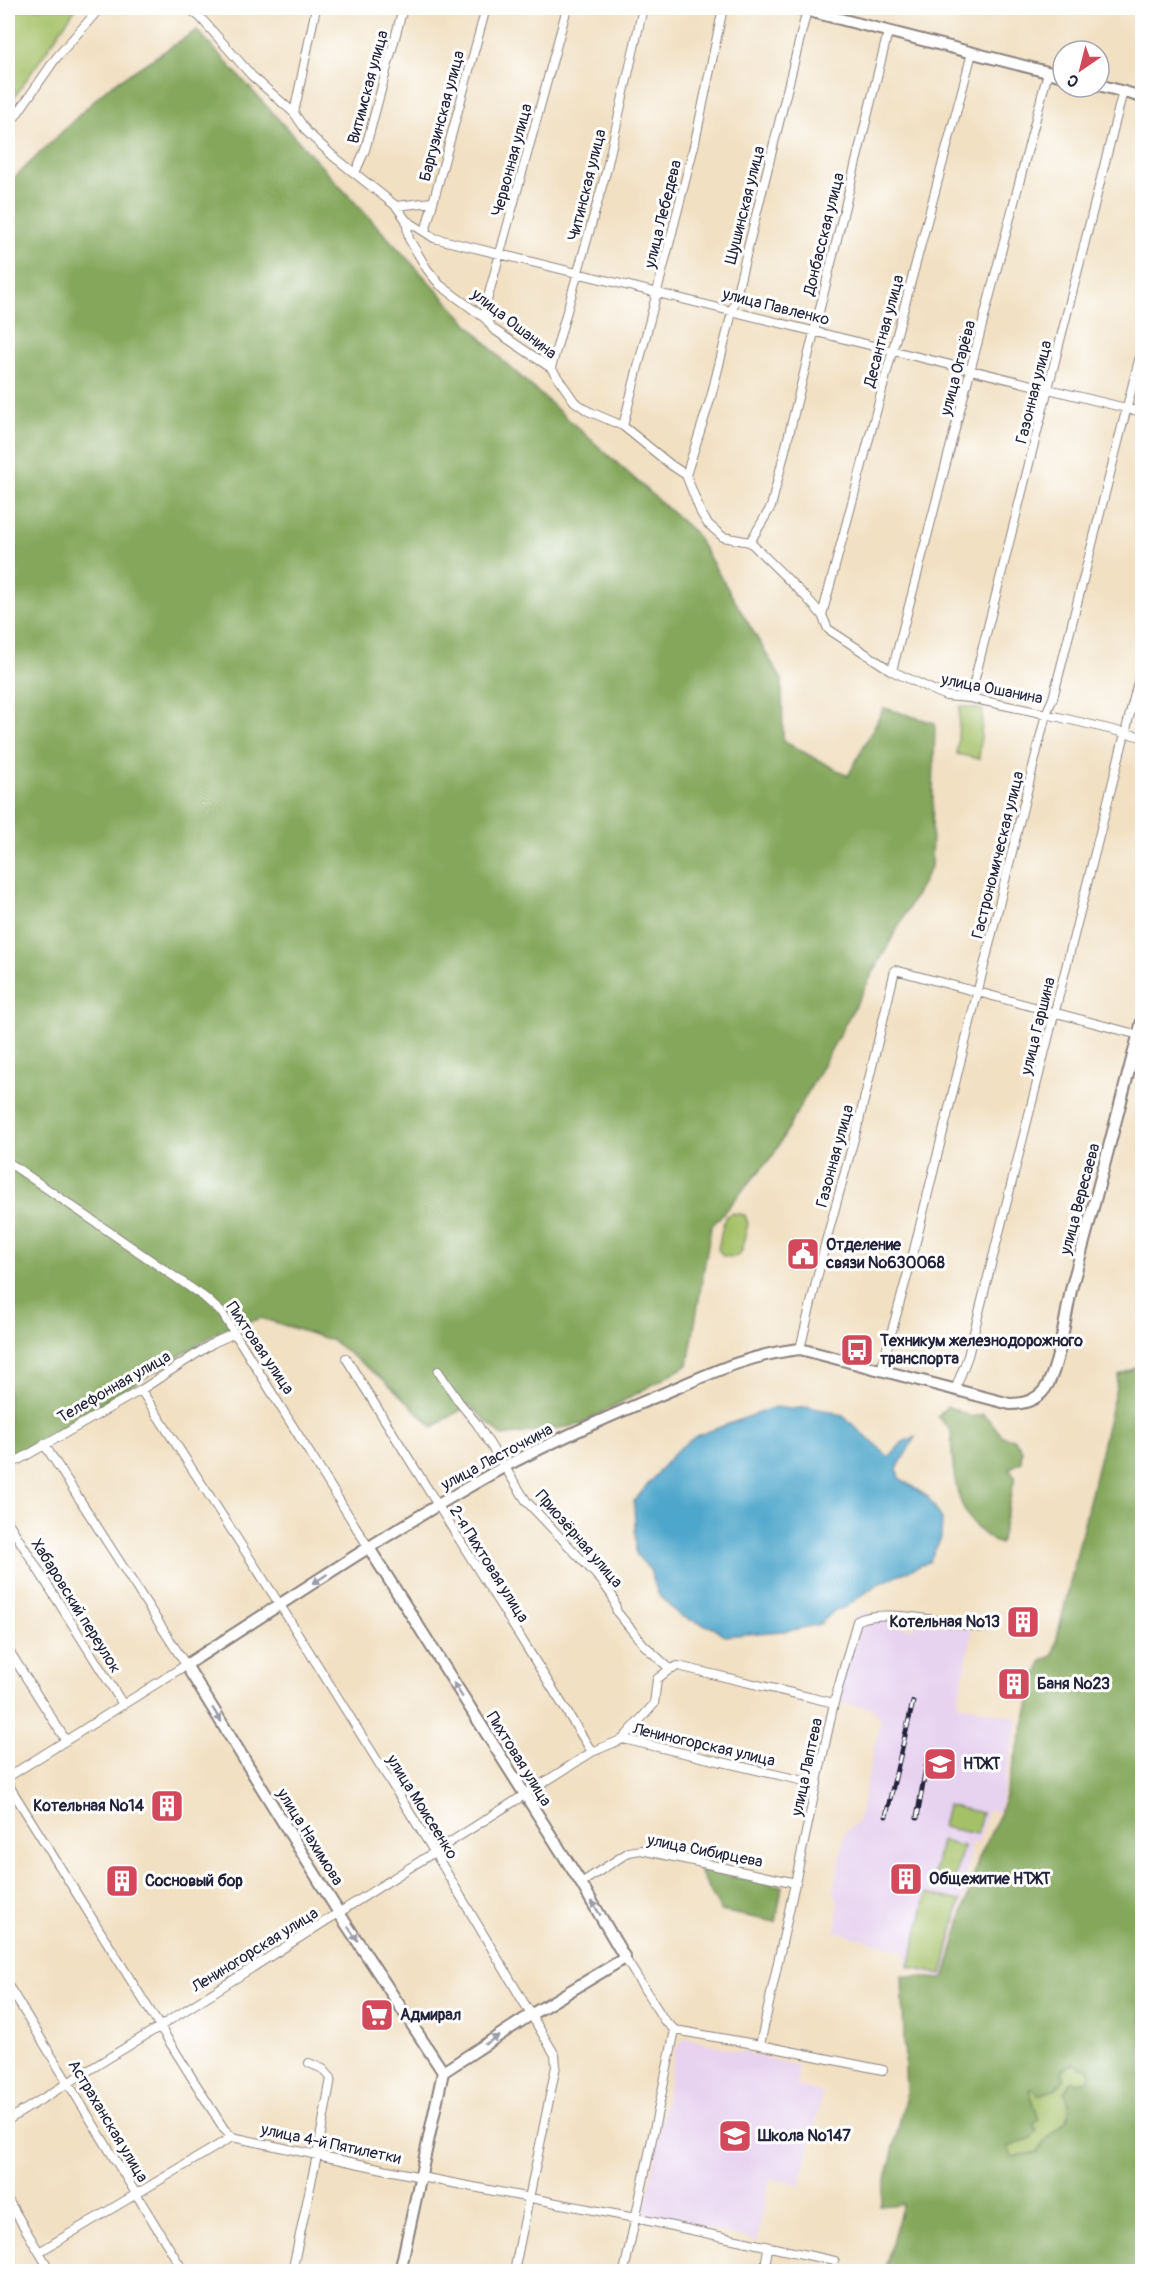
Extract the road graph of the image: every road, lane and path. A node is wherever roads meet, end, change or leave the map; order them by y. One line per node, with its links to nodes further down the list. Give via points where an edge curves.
1 (100, 8): 18 (street, via 56,58)
2 (188, 8): 17 (street, улица Ошанина, via 200,16 252,76)
3 (316, 8): 17 (street)
4 (403, 8): 19 (street, Витимская улица, via 365,150)
5 (486, 8): 20 (street, Баргузинская улица)
6 (567, 8): 24 (street, Червонная улица)
7 (643, 8): 25 (street, Читинская улица, via 606,172)
8 (723, 8): 26 (street, улица Лебедева, via 695,142)
9 (802, 9): 10 (street); 27 (street, Шушинская улица)
10 (888, 32): 11 (street); 29 (street, Донбасская улица)
11 (972, 53): 12 (street); 31 (street, Десантная улица)
12 (1048, 72): 13 (street); 33 (street, улица Огарёва)
13 (1051, 73)
14 (1111, 88): 15 (street)
15 (1123, 92): 16 (street); 34 (street, Газонная улица)
16 (1143, 96)
17 (294, 113): 19 (street, улица Ошанина, via 307,132)
18 (8, 128)
19 (355, 173): 21 (street, улица Ошанина)
20 (432, 202): 21 (street); 23 (street, Баргузинская улица)
21 (396, 206): 22 (street, улица Ошанина)
22 (406, 219): 23 (street, улица Павленко); 28 (street, улица Ошанина, via 409,239 440,285)
23 (425, 232): 24 (street, улица Павленко, via 434,238)
24 (501, 254): 25 (street, улица Павленко); 28 (street, Червонная улица, via 485,308)
25 (578, 272): 26 (street, улица Павленко); 32 (street, Читинская улица)
26 (656, 292): 27 (street, улица Павленко); 37 (street, улица Лебедева)
27 (733, 310): 29 (street, улица Павленко); 38 (street, Шушинская улица)
28 (486, 319): 32 (street, улица Ошанина, via 493,329)
29 (814, 330): 31 (street, улица Павленко); 39 (street, Донбасская улица, via 771,507)
30 (1143, 348): 35 (street, Гастрономическая улица)
31 (893, 350): 33 (street, улица Павленко); 40 (street, Десантная улица)
32 (550, 368): 37 (street, улица Ошанина, via 574,400 588,411)
33 (971, 370): 34 (street, улица Павленко); 42 (street, улица Огарёва)
34 (1048, 389): 35 (street, улица Павленко); 43 (street, Газонная улица)
35 (1127, 408): 36 (street, улица Павленко); 44 (street, Гастрономическая улица)
36 (1143, 412)
37 (623, 426): 38 (street, улица Ошанина)
38 (686, 475): 39 (street, via 708,524 723,537)
39 (750, 542): 40 (street, улица Ошанина)
40 (822, 615): 42 (street, улица Ошанина, via 828,629)
41 (1143, 666): 45 (street, улица Гаршина)
42 (892, 671): 43 (street, улица Ошанина, via 946,696)
43 (970, 698): 44 (street, улица Ошанина)
44 (1046, 714): 45 (street, улица Ошанина); 47 (street, Гастрономическая улица)
45 (1125, 732): 46 (street, улица Ошанина); 48 (street, улица Гаршина)
46 (1143, 737)
47 (978, 991): 48 (street); 53 (street, Газонная улица, via 895,970); 55 (street, Гастрономическая улица)
48 (1055, 1013): 50 (street); 59 (street, улица Гаршина, via 968,1356)
49 (1143, 1021): 50 (street, улица Вересаева)
50 (1139, 1035): 57 (street, улица Вересаева)
51 (8, 1162): 52 (street, Пихтовая улица, via 204,1296)
52 (235, 1333): 58 (street, Телефонная улица); 65 (street, Пихтовая улица)
53 (800, 1349): 55 (street, улица Ласточкина); 62 (street, улица Ласточкина, via 739,1361 604,1419)
54 (346, 1358): 63 (street, 2-я Пихтовая улица)
55 (881, 1370): 59 (street, улица Ласточкина)
56 (438, 1371): 62 (street, Приозёрная улица)
57 (1047, 1385): 59 (street, улица Ласточкина, via 1023,1404)
58 (141, 1390): 60 (street, Телефонная улица); 66 (street, улица Моисеенко)
59 (955, 1390)
60 (44, 1444): 61 (street, Телефонная улица); 69 (street, улица Нахимова)
61 (8, 1466)
62 (504, 1468): 63 (street, улица Ласточкина); 70 (street, Приозёрная улица, via 527,1502 601,1580 613,1597 617,1612 637,1637)
63 (437, 1506): 65 (street, улица Ласточкина); 75 (street, 2-я Пихтовая улица)
64 (8, 1522): 72 (street, Хабаровский переулок)
65 (369, 1548): 66 (street, улица Ласточкина, one-way to 66); 79 (street, Пихтовая улица, one-way to 65)
66 (280, 1605): 69 (street, улица Ласточкина); 80 (street, улица Моисеенко)
67 (983, 1628): 71 (street, улица Лаптева, via 886,1614 864,1616 857,1621)
68 (8, 1649): 74 (street)
69 (186, 1665): 72 (street, улица Ласточкина); 83 (street, улица Нахимова, one-way to 83)
70 (670, 1669): 71 (street, via 678,1666); 73 (street, via 657,1679 654,1704)
71 (834, 1703): 78 (street, улица Лаптева)
72 (123, 1704): 74 (street, улица Ласточкина)
73 (623, 1739): 75 (street, Лениногорская улица); 78 (street, Лениногорская улица)
74 (65, 1740): 76 (street, улица Ласточкина)
75 (592, 1752): 79 (street, Лениногорская улица)
76 (8, 1777)
77 (8, 1784): 87 (street)
78 (817, 1784): 82 (street, улица Лаптева)
79 (524, 1796): 80 (street, Лениногорская улица); 81 (street, Пихтовая улица)
80 (435, 1853): 83 (street, Лениногорская улица); 86 (street, улица Моисеенко)
81 (581, 1883): 82 (street, улица Сибирцева, via 629,1852 641,1850); 84 (street, Пихтовая улица, one-way to 81)
82 (796, 1883): 89 (street, улица Лаптева)
83 (339, 1913): 87 (street, Лениногорская улица); 92 (street, улица Нахимова, one-way to 92)
84 (625, 1958): 86 (street); 88 (street, Пихтовая улица, via 664,2020)
85 (8, 1985): 93 (street, Астраханская улица)
86 (532, 2014): 92 (street, one-way to 86); 99 (street, улица Моисеенко, via 555,2055 556,2066)
87 (159, 2027): 93 (street, Лениногорская улица); 95 (street)
88 (675, 2030): 89 (street); 101 (street)
89 (760, 2045): 91 (street)
90 (309, 2063): 96 (street, via 331,2078)
91 (884, 2070)
92 (443, 2072): 97 (street)
93 (69, 2081): 94 (street, Лениногорская улица); 98 (street, Астраханская улица)
94 (8, 2120)
95 (232, 2137): 96 (street, улица 4-й Пятилетки); 98 (street)
96 (317, 2155): 97 (street, улица 4-й Пятилетки); 107 (street)
97 (421, 2177): 99 (street, улица 4-й Пятилетки); 108 (street)
98 (135, 2194): 103 (street); 106 (street, Астраханская улица)
99 (530, 2198): 101 (street, улица 4-й Пятилетки); 109 (street, улица Моисеенко)
100 (8, 2200): 103 (street)
101 (635, 2218): 102 (street, улица 4-й Пятилетки); 110 (street)
102 (768, 2248): 104 (street, улица 4-й Пятилетки); 111 (street)
103 (39, 2252): 105 (street)
104 (835, 2261)
105 (51, 2271)
106 (184, 2271)
107 (292, 2271)
108 (400, 2271)
109 (514, 2271)
110 (624, 2271)
111 (764, 2271)

